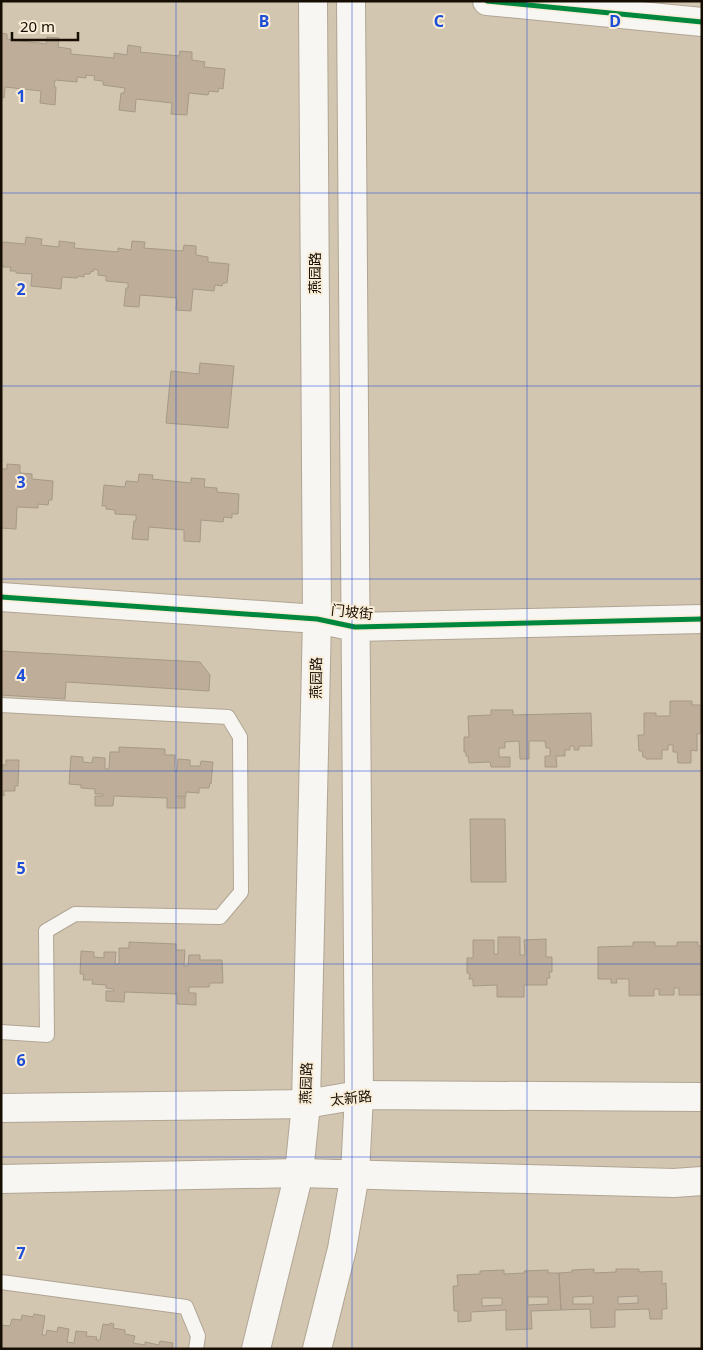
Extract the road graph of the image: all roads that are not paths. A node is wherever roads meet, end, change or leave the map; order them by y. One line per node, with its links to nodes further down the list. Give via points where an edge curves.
1 (313, 1): 6 (main road, 燕园路)
2 (352, 1): 8 (main road)
3 (487, 1): 4 (main road)
4 (702, 22)
5 (1, 597): 6 (main road, 门坡街)
6 (317, 619): 8 (main road, 门坡街); 13 (main road, 燕园路)
7 (702, 619): 8 (main road, 门坡街)
8 (355, 627): 11 (main road)
9 (1, 705): 10 (lane, via 228,717 240,736 241,892 220,917 75,914 46,931 47,1034)
10 (1, 1032)
11 (359, 1095): 12 (main road, 太新路); 13 (main road, 太新路); 16 (main road)
12 (702, 1097)
13 (306, 1104): 14 (main road, 太新路); 15 (main road, 燕园路)
14 (1, 1108)
15 (299, 1173): 16 (main road); 17 (main road); 21 (main road, 燕园路)
16 (355, 1174): 18 (main road, via 674,1183); 22 (main road, via 342,1249)
17 (1, 1179)
18 (702, 1181)
19 (1, 1282): 20 (lane, via 186,1306 198,1336)
20 (196, 1349)
21 (256, 1349)
22 (317, 1349)

